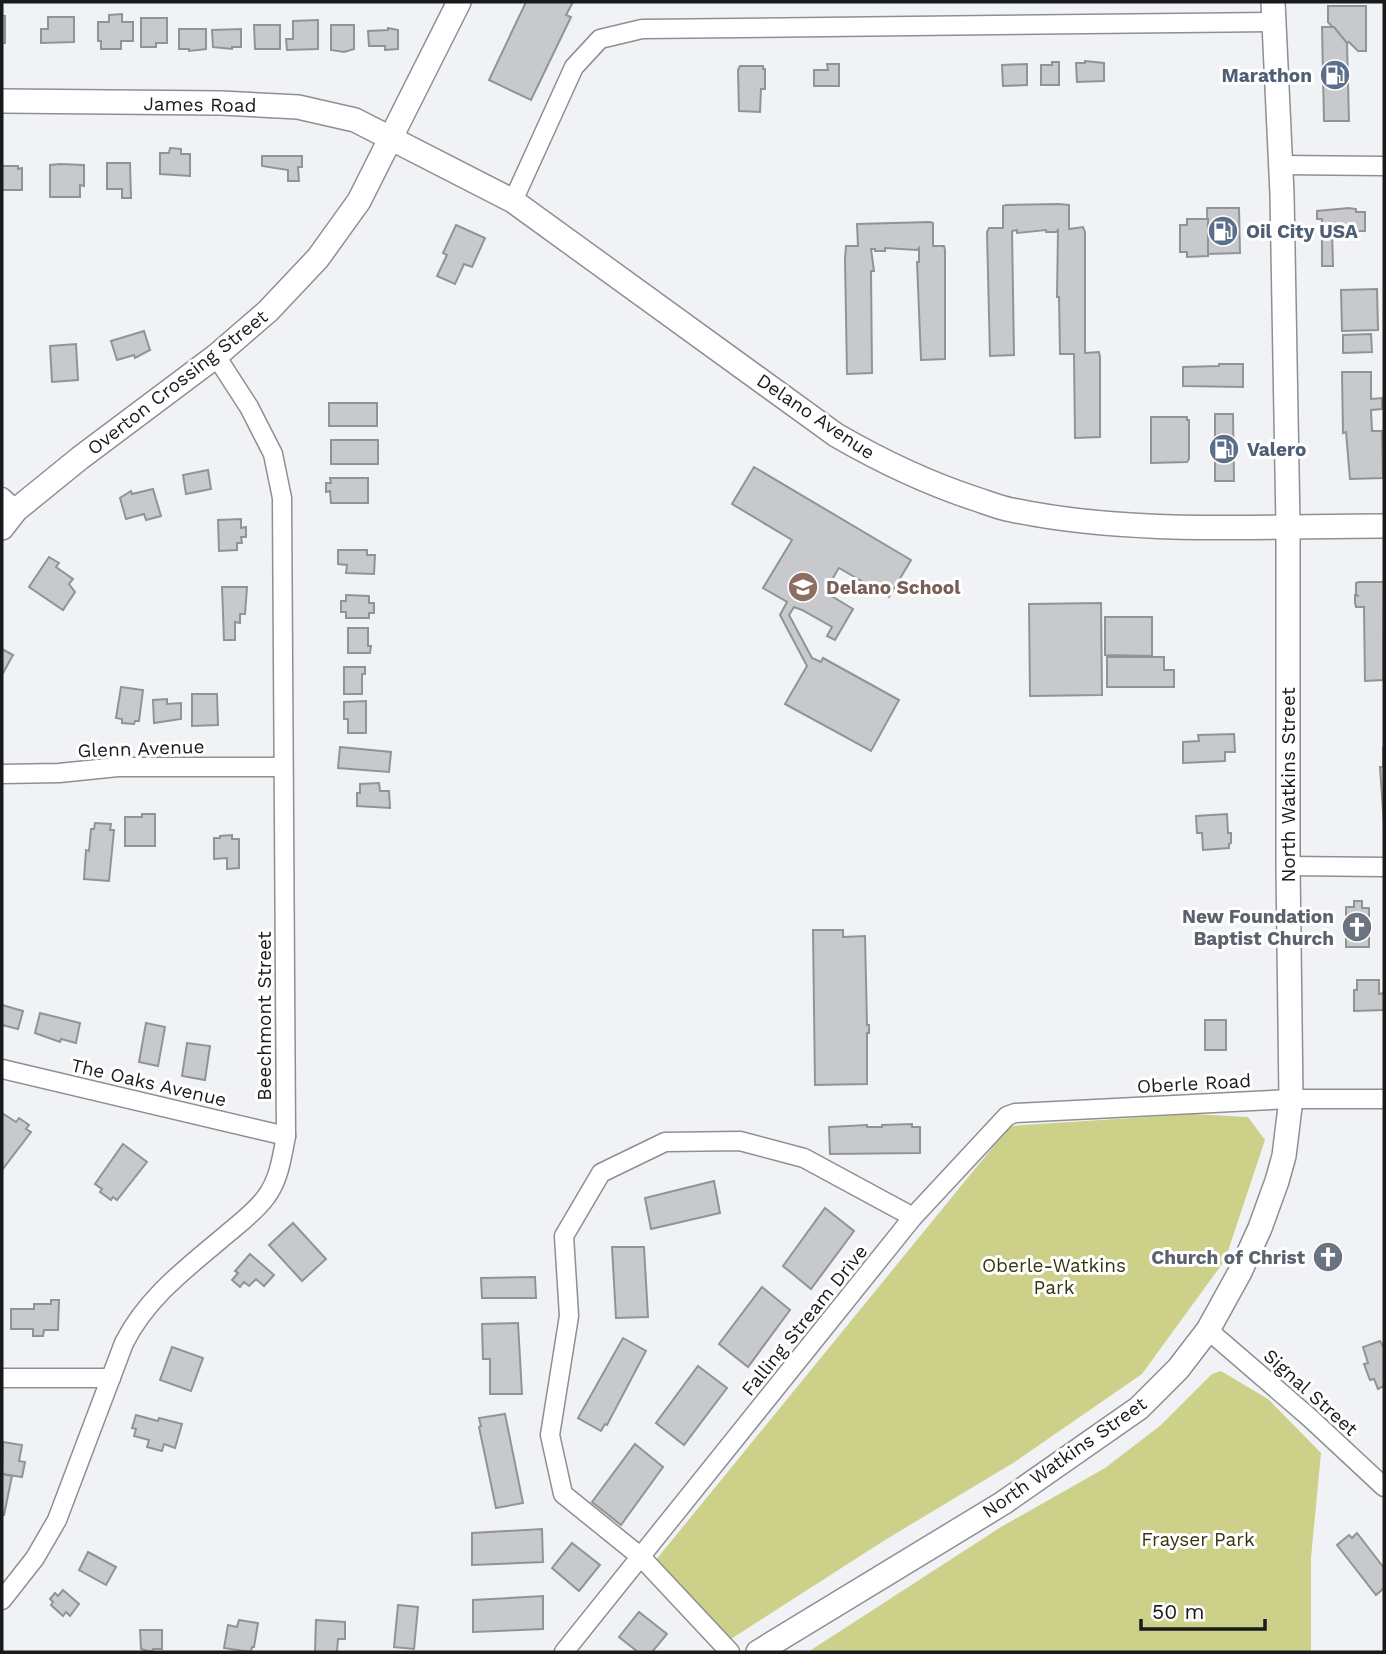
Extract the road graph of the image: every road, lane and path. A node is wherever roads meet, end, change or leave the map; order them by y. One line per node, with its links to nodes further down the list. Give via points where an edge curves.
1 (459, 2): 4 (main road, Overton Crossing Street)
2 (1273, 12): 5 (main road, North Watkins Street); 7 (street, via 642,29 600,39 574,67)
3 (2, 101): 4 (main road, James Road, via 298,107 355,120)
4 (392, 138): 7 (main road, Delano Avenue); 8 (main road, Overton Crossing Street, via 359,201 318,258 268,311)
5 (1281, 165): 6 (street); 10 (main road, North Watkins Street)
6 (1384, 166)
7 (513, 201): 10 (main road, Delano Avenue, via 836,435 933,485 1011,510 1104,523)
8 (216, 356): 9 (main road, Overton Crossing Street, via 79,458); 13 (street, Beechmont Street, via 273,454 282,498)
9 (9, 503): 12 (main road, Overton Crossing Street)
10 (1288, 526): 11 (main road, Delano Avenue); 15 (main road, North Watkins Street)
11 (1384, 526)
12 (2, 528)
13 (283, 767): 14 (street, Glenn Avenue, via 118,767); 21 (street, Beechmont Street)
14 (2, 774)
15 (1288, 866): 16 (street); 18 (main road, North Watkins Street)
16 (1384, 867)
17 (2, 1069): 21 (street, The Oaks Avenue)
18 (1292, 1099): 19 (street, Oberle Road); 20 (street, Oberle Road); 23 (main road, North Watkins Street, via 1269,1205)
19 (1384, 1099)
20 (1007, 1116): 22 (street, Falling Stream Drive)
21 (286, 1136): 25 (street, Beechmont Street, via 280,1170 267,1197 142,1312)
22 (913, 1217): 27 (street, Falling Stream Drive); 27 (street, via 804,1158 740,1141 664,1142 601,1173 564,1236 569,1316 550,1435 563,1494)
23 (1208, 1330): 26 (street, Signal Street); 31 (main road, North Watkins Street, via 1139,1408 1102,1436 1003,1503)
24 (2, 1378): 25 (street)
25 (111, 1378): 28 (street, Beechmont Street, via 57,1520)
26 (1384, 1488)
27 (641, 1557): 29 (street, Falling Stream Drive); 30 (street)
28 (2, 1600)
29 (564, 1652)
30 (730, 1652)
31 (758, 1652)

